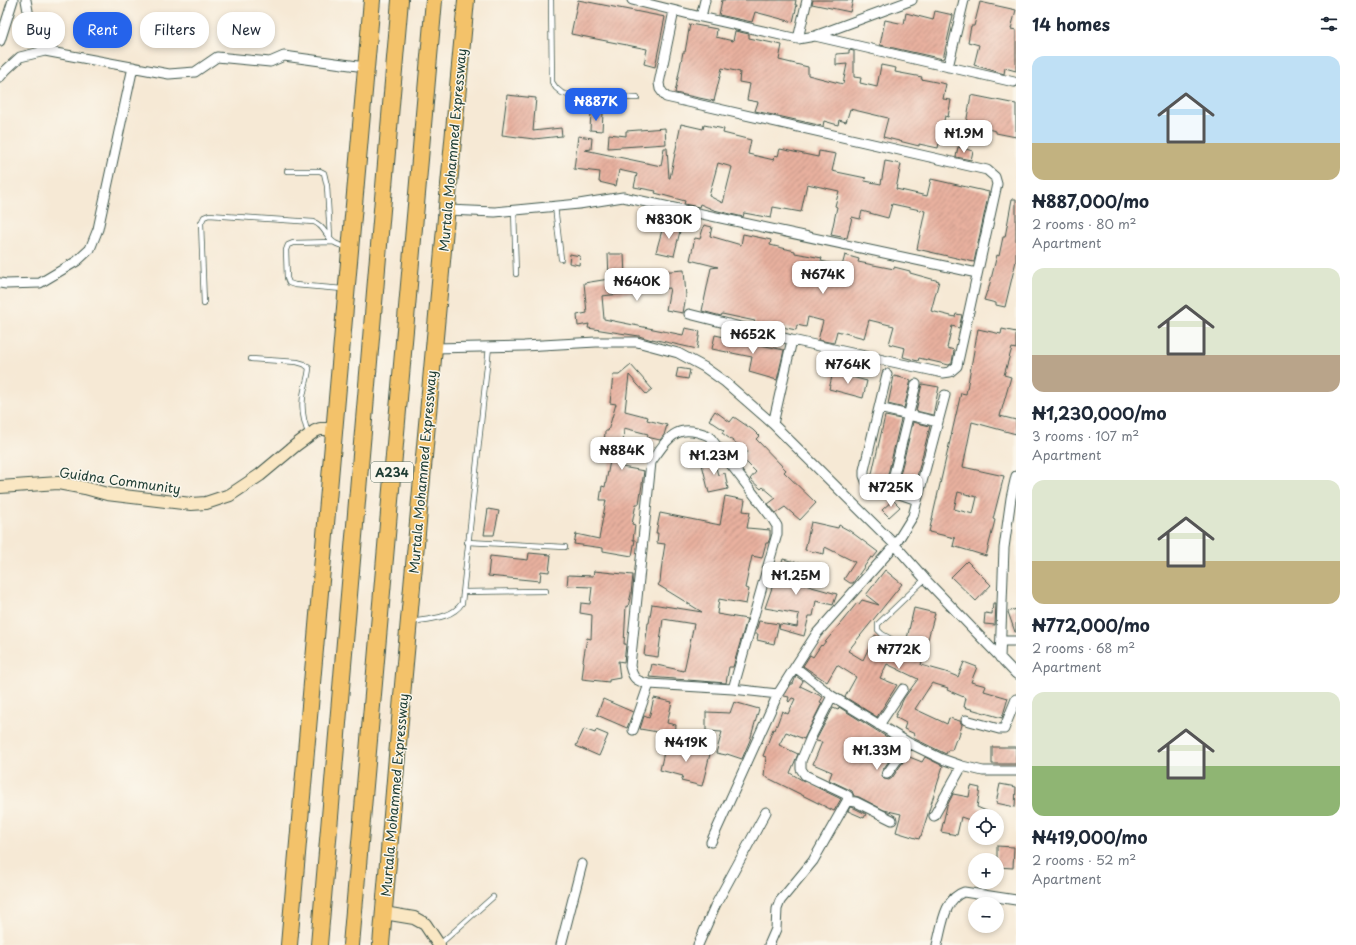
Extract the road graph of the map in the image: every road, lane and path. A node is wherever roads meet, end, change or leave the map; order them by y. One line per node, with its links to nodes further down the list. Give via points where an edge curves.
1 (13, 0): 17 (street)
2 (26, 0): 18 (street, via 31,28)
3 (372, 0): 20 (highway)
4 (400, 0): 91 (highway, A234)
5 (434, 0): 92 (highway, A234)
6 (466, 0): 27 (highway, Murtala Mohammed Expressway)
7 (551, 0): 24 (lane, via 552,82 556,88 571,96)
8 (632, 0): 13 (street)
9 (705, 0): 14 (street)
10 (807, 0): 16 (street)
11 (909, 0): 15 (street)
12 (964, 0): 21 (street)
13 (674, 11): 14 (street); 32 (street, via 660,83 660,89 666,97 987,170 995,177 997,184)
14 (701, 17): 16 (street)
15 (815, 36): 16 (street); 21 (street)
16 (798, 39)
17 (0, 41)
18 (45, 51): 19 (street); 22 (street, via 20,57)
19 (133, 67): 20 (street, via 169,74 195,72 217,57 270,62 284,56); 34 (street, via 98,229 90,249 78,261 40,282)
20 (365, 67): 30 (highway)
21 (948, 67): 23 (street)
22 (0, 78)
23 (1014, 82)
24 (637, 98)
25 (287, 171): 29 (lane, via 324,173)
26 (555, 206): 28 (street); 31 (lane); 32 (street, via 623,197)
27 (447, 210): 28 (street); 40 (highway, Murtala Mohammed Expressway)
28 (514, 210): 33 (lane)
29 (331, 240): 30 (lane); 35 (lane, via 288,245 287,278 295,285); 36 (lane, via 323,227 314,222 210,215 204,217 201,222)
30 (349, 247): 35 (highway)
31 (561, 259)
32 (977, 273): 38 (street, via 957,366 950,372 943,373)
33 (516, 274)
34 (0, 283)
35 (346, 289): 49 (highway)
36 (204, 304)
37 (689, 314): 38 (street)
38 (792, 340): 48 (street)
39 (489, 347): 40 (street); 48 (street, via 637,342 678,353 725,382); 55 (lane)
40 (434, 348): 61 (highway, Murtala Mohammed Expressway)
41 (251, 359): 50 (lane, via 297,362 309,368 303,396 303,421)
42 (887, 374): 45 (street)
43 (916, 384): 46 (street)
44 (945, 396): 47 (street)
45 (878, 408): 46 (street); 53 (street, via 864,476 867,483)
46 (907, 415): 47 (street); 53 (street)
47 (938, 422): 54 (street)
48 (773, 424): 56 (street)
49 (334, 429): 50 (street, Guidna Community, via 320,429); 90 (highway)
50 (309, 435): 52 (street, Guidna Community, via 236,491 206,503 191,504 107,494 58,483)
51 (1016, 476): 62 (street, via 1004,548)
52 (0, 487)
53 (890, 491): 54 (street)
54 (917, 500): 56 (street, via 913,516)
55 (467, 542): 57 (lane); 60 (lane)
56 (895, 545): 58 (street); 66 (street, via 817,633)
57 (565, 548)
58 (925, 579): 64 (lane, via 878,624 878,630 882,634); 65 (street)
59 (546, 591): 60 (lane)
60 (463, 592): 61 (lane, via 462,603 452,614)
61 (409, 623): 89 (highway, Murtala Mohammed Expressway)
62 (1002, 641): 63 (street); 65 (street)
63 (1016, 641)
64 (918, 654)
65 (1000, 658): 67 (street)
66 (795, 667): 71 (street); 72 (street)
67 (1016, 674)
68 (649, 684): 69 (street); 69 (street, via 640,682 632,676 630,666 651,462 671,436 683,431 696,430 709,436 777,526 777,534); 76 (street)
69 (733, 689): 71 (street)
70 (903, 689): 75 (street)
71 (778, 694): 85 (street)
72 (832, 696): 75 (street); 81 (street, via 811,737 801,761 801,769 805,776 848,796)
73 (1016, 699): 74 (street, via 1004,729)
74 (966, 720)
75 (879, 725): 77 (street)
76 (633, 730)
77 (909, 743): 78 (street); 80 (street)
78 (962, 766): 79 (street, via 983,771); 83 (street)
79 (1016, 771)
80 (887, 774)
81 (847, 801): 84 (street, via 856,802); 97 (street, via 813,861 780,901 776,928)
82 (766, 812): 96 (street, via 715,906)
83 (934, 816)
84 (892, 820)
85 (711, 842)
86 (582, 864): 95 (street)
87 (493, 897): 94 (lane)
88 (1016, 900): 98 (street, via 958,893 947,907)
89 (384, 914): 93 (highway, Murtala Mohammed Expressway); 94 (street, via 414,918 425,924)
90 (289, 945)
91 (319, 945)
92 (351, 945)
93 (381, 945)
94 (439, 945)
95 (562, 945)
96 (698, 945)
97 (769, 945)
98 (937, 945)

